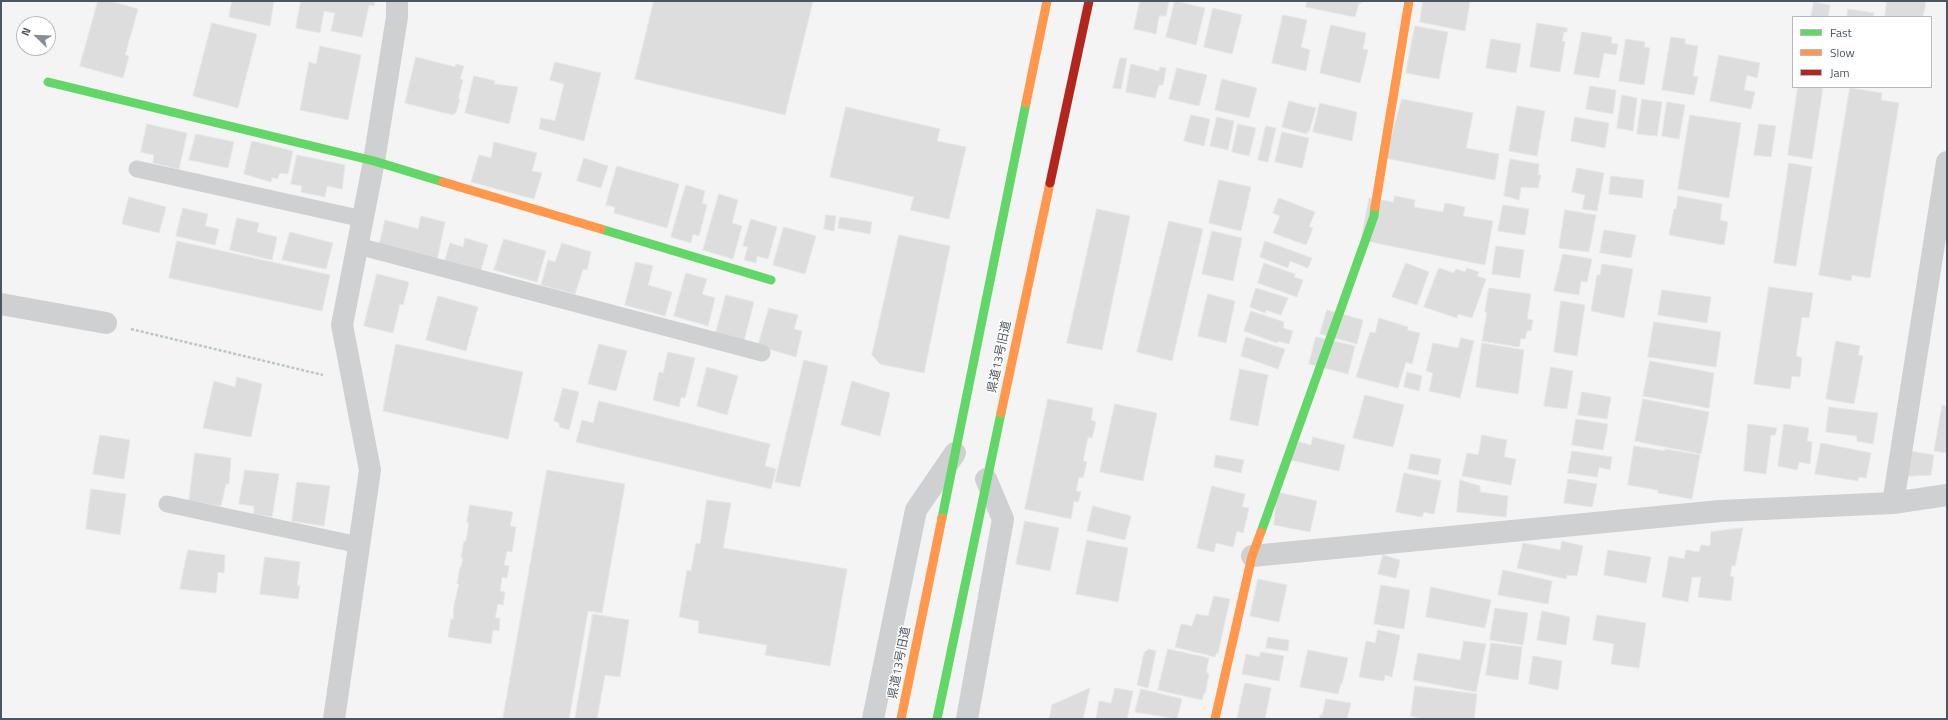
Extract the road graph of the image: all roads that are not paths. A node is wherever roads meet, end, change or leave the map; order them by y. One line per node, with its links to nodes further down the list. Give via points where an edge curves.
1 (397, 1): 6 (street, via 397,17)
2 (1047, 1): 15 (street, 県道13号旧道)
3 (1089, 1): 16 (street, 県道13号旧道)
4 (1409, 1): 21 (street, via 1374,216)
5 (48, 82): 6 (street)
6 (374, 161): 9 (street); 11 (street)
7 (1947, 162): 18 (street)
8 (137, 169): 9 (lane)
9 (363, 219): 10 (street)
10 (358, 246): 14 (lane); 20 (street, via 342,325 370,470)
11 (771, 280)
12 (1, 304): 13 (street)
13 (106, 323)
14 (762, 353)
15 (955, 453): 23 (street, via 916,510); 24 (street, 県道13号旧道)
16 (986, 479): 25 (street, 県道13号旧道); 26 (street, via 1003,519)
17 (1947, 495): 18 (street)
18 (1893, 503): 21 (street, via 1720,511)
19 (167, 504): 20 (lane)
20 (359, 545): 22 (street)
21 (1252, 556): 27 (street)
22 (334, 719)
23 (873, 719)
24 (902, 719)
25 (937, 719)
26 (967, 719)
27 (1215, 719)

